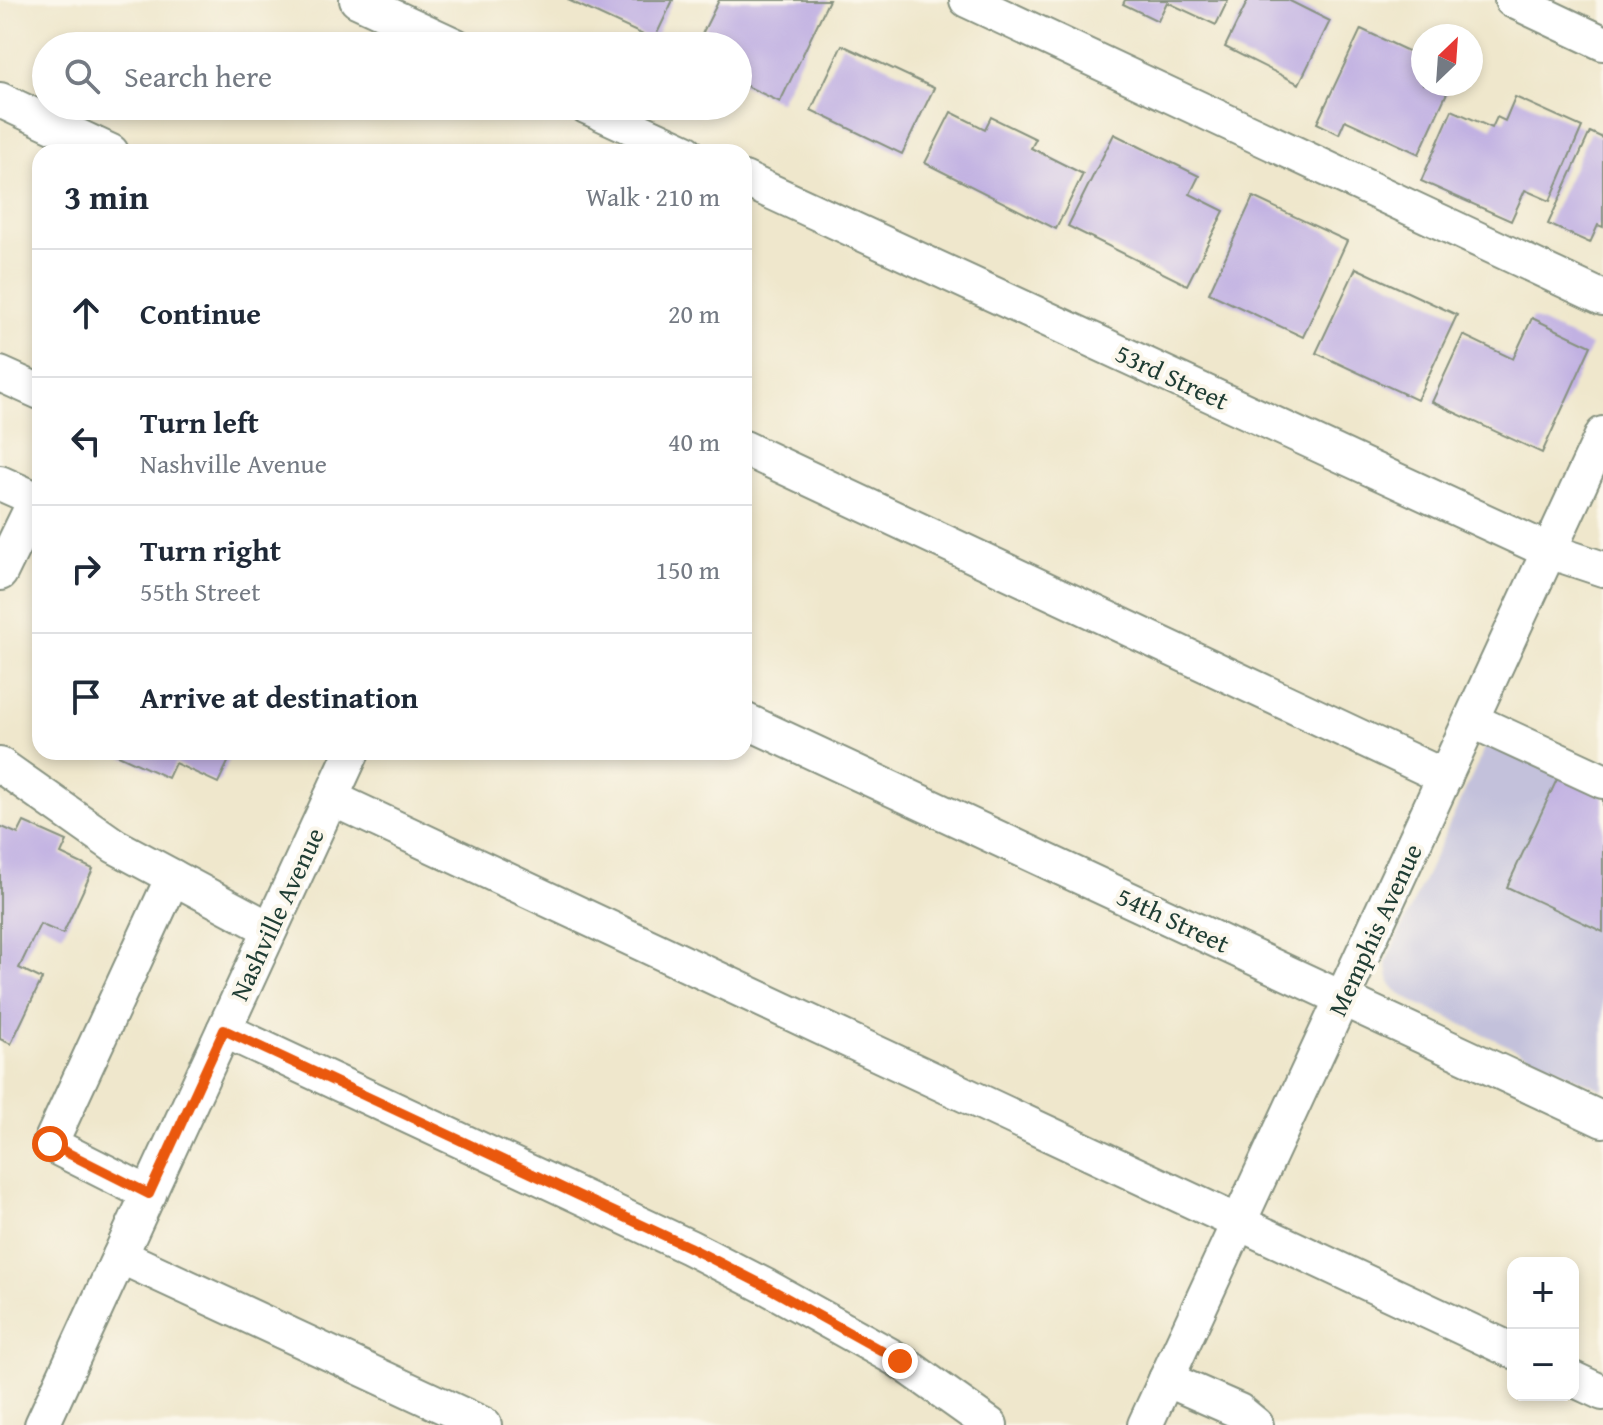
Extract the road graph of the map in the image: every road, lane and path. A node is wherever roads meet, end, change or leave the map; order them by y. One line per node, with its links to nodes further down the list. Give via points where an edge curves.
1 (357, 0): 4 (street)
2 (967, 0): 13 (street)
3 (1512, 0): 5 (street)
4 (426, 32)
5 (1603, 43)
6 (0, 100): 7 (street)
7 (32, 115)
8 (43, 120): 10 (street)
9 (616, 120): 11 (street)
10 (94, 144)
11 (669, 144)
12 (752, 183): 21 (street, 53rd Street)
13 (1603, 298)
14 (0, 374): 15 (street)
15 (32, 388)
16 (1603, 434): 21 (street, Memphis Avenue)
17 (752, 452): 28 (street)
18 (0, 483): 19 (street)
19 (32, 493)
20 (32, 507): 23 (street)
21 (1549, 551): 22 (street, 53rd Street); 24 (street, Memphis Avenue)
22 (1603, 569)
23 (0, 573)
24 (1471, 720): 28 (street, Memphis Avenue); 29 (street)
25 (752, 724): 33 (street, 54th Street)
26 (348, 760): 30 (street, Nashville Avenue)
27 (0, 765): 31 (street, via 115,846)
28 (1445, 777): 33 (street, Memphis Avenue)
29 (1603, 781)
30 (331, 798): 32 (street, Nashville Avenue); 37 (street)
31 (173, 877): 32 (street); 36 (street, via 50,1144)
32 (270, 929): 34 (street, Nashville Avenue)
33 (1343, 999): 35 (street, 54th Street); 37 (street, Memphis Avenue)
34 (224, 1030): 36 (street, Nashville Avenue); 45 (street, via 767,1287 900,1361)
35 (1603, 1120)
36 (149, 1194): 38 (street, Nashville Avenue)
37 (1238, 1224): 39 (street); 40 (street, Memphis Avenue)
38 (120, 1256): 43 (street, Nashville Avenue); 44 (street)
39 (1507, 1348)
40 (1166, 1379): 46 (street, Memphis Avenue); 47 (street, via 1239,1411)
41 (1579, 1382): 42 (street)
42 (1603, 1393)
43 (42, 1425)
44 (484, 1425)
45 (990, 1425)
46 (1145, 1425)
47 (1256, 1425)

